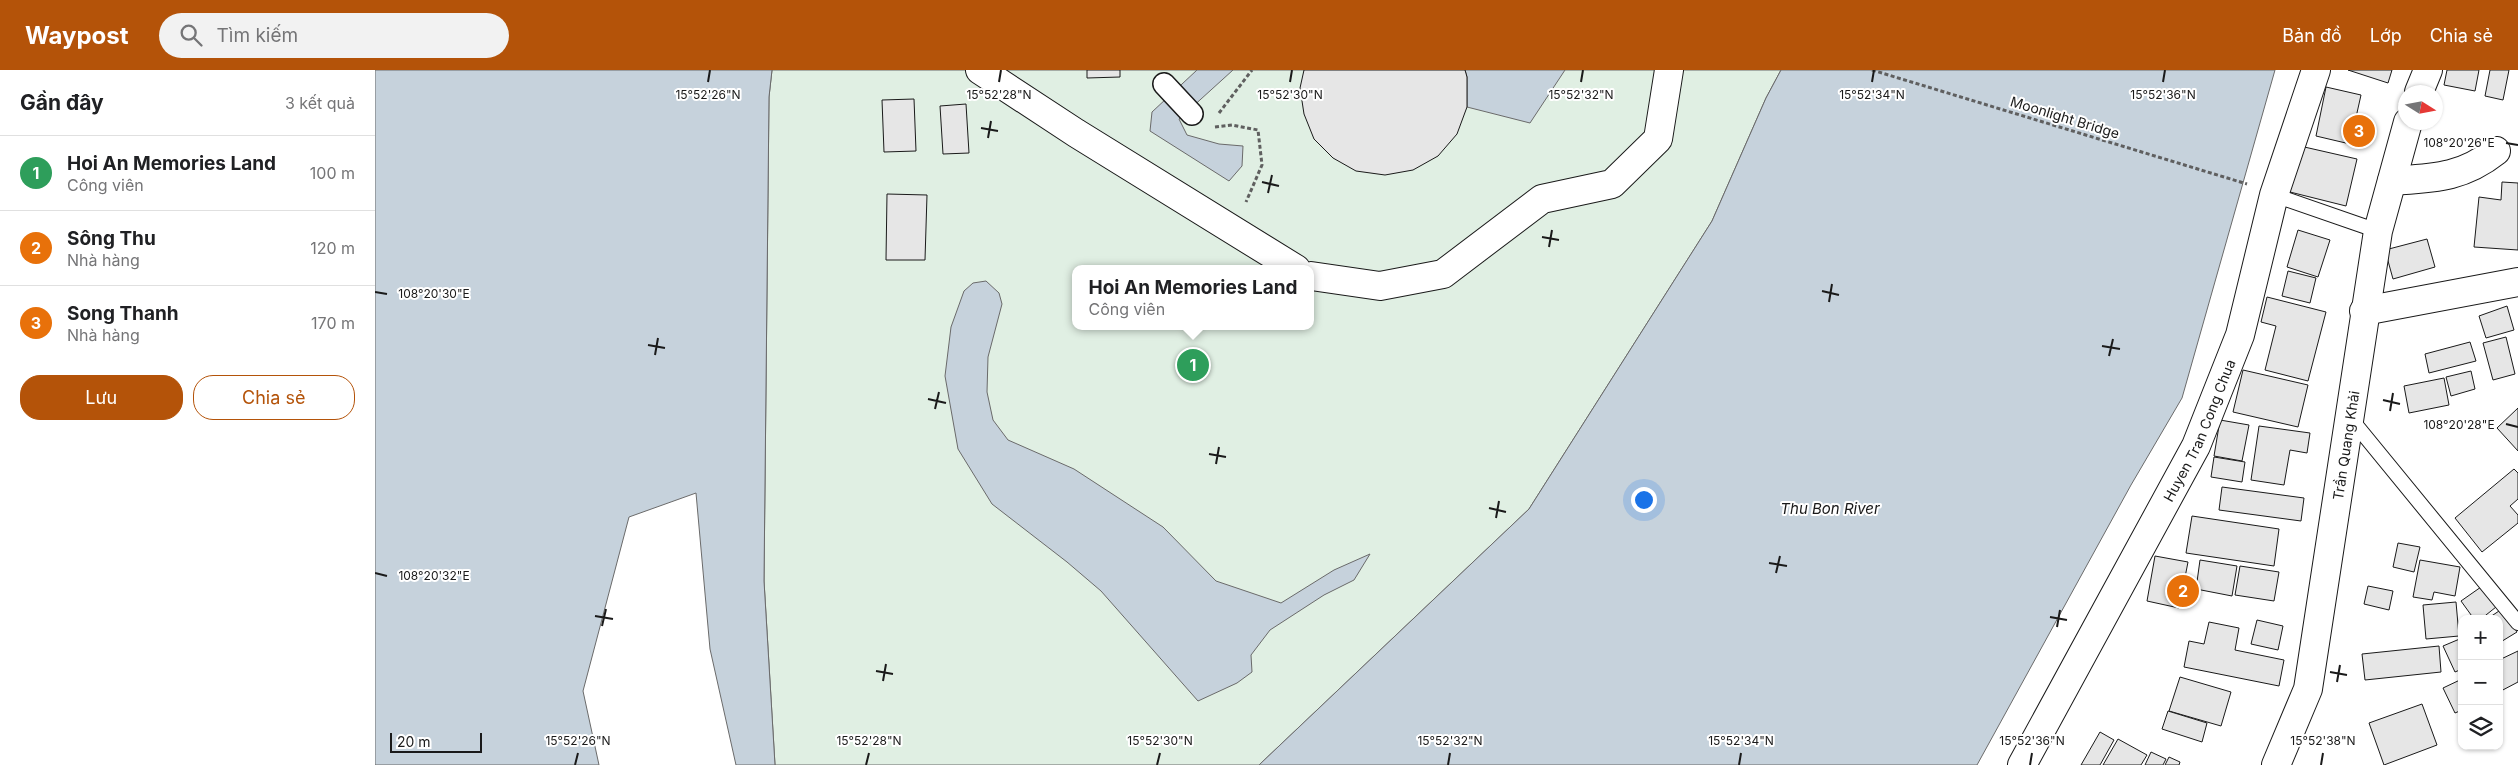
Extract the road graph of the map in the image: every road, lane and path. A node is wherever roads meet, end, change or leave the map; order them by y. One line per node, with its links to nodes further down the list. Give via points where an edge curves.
1 (980, 70): 14 (street)
2 (1252, 70): 14 (path, via 1208,127 1258,130 1262,165)
3 (1669, 70): 17 (street, via 1658,139 1612,184 1542,199 1443,274 1380,286)
4 (1872, 70): 13 (path, Moonlight Bridge)
5 (2316, 70): 13 (street, Huyen Tran Cong Chua)
6 (2428, 70): 8 (street)
7 (1164, 84): 9 (street)
8 (2422, 85)
9 (1192, 114)
10 (2406, 130): 12 (street, Trần Quang Khải)
11 (2497, 151): 12 (street, via 2480,163 2454,174)
12 (2392, 181): 15 (street, Trần Quang Khải)
13 (2263, 190): 15 (lane); 22 (street, Huyen Tran Cong Chua, via 2240,334 2196,446)
14 (1229, 229): 16 (street)
15 (2378, 231): 19 (street, Trần Quang Khải)
16 (1289, 265)
17 (1314, 276)
18 (2518, 282): 19 (street)
19 (2365, 311): 20 (street, Trần Quang Khải)
20 (2351, 420): 21 (lane); 23 (street, Trần Quang Khải, via 2308,689)
21 (2518, 623)
22 (2022, 765)
23 (2276, 765)

